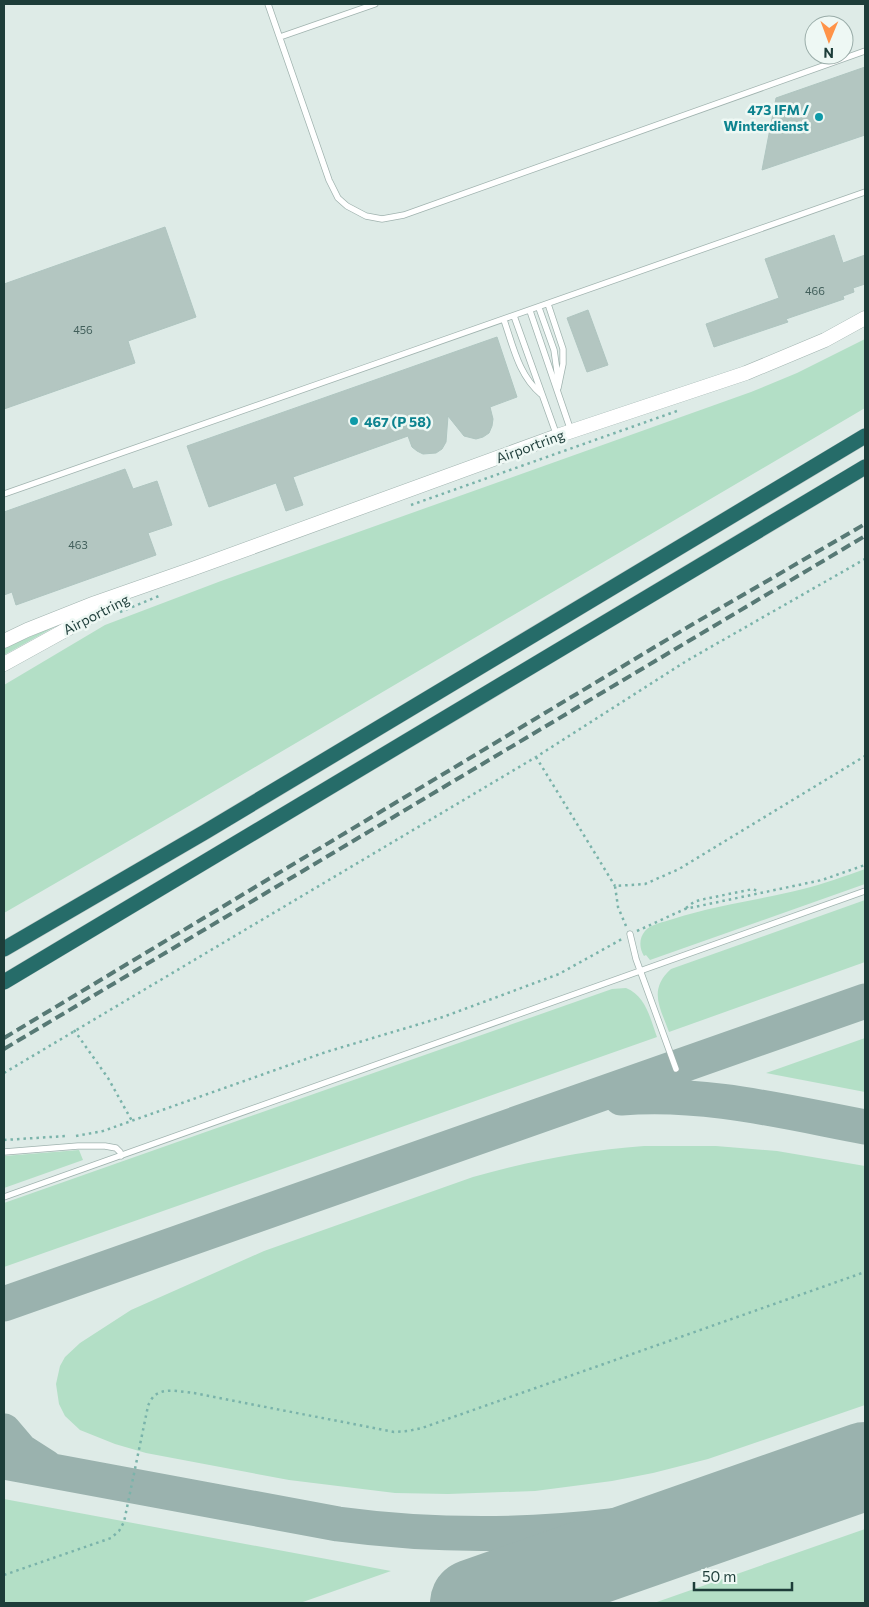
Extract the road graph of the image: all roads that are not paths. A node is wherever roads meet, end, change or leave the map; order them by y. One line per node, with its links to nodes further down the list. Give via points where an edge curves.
1 (268, 4): 3 (lane)
2 (375, 4): 3 (lane)
3 (280, 37): 4 (lane, via 338,198 366,216 382,218 414,212)
4 (865, 51)
5 (865, 192): 6 (lane)
6 (548, 304): 7 (lane); 12 (lane, via 563,349)
7 (539, 308): 8 (lane); 12 (lane, via 557,363)
8 (530, 311): 9 (lane); 12 (lane)
9 (514, 316): 11 (lane); 13 (lane)
10 (865, 318): 14 (street, Airportring, via 824,340 746,373)
11 (504, 320): 13 (lane, via 524,376); 18 (lane)
12 (557, 390): 14 (lane)
13 (543, 396): 15 (lane)
14 (571, 430): 15 (street, Airportring)
15 (556, 436): 19 (street, Airportring)
16 (865, 436): 24 (highway)
17 (865, 467): 26 (highway)
18 (4, 494)
19 (192, 569): 20 (street, Airportring, via 95,603); 21 (street, Airportring, via 107,607)
20 (4, 641)
21 (4, 664)
22 (865, 891): 25 (lane)
23 (630, 934): 25 (lane)
24 (4, 949)
25 (640, 970): 27 (lane); 29 (lane)
26 (4, 982)
27 (676, 1068)
28 (4, 1152): 29 (lane, via 105,1146 116,1148)
29 (121, 1156): 30 (lane)
30 (4, 1197)

